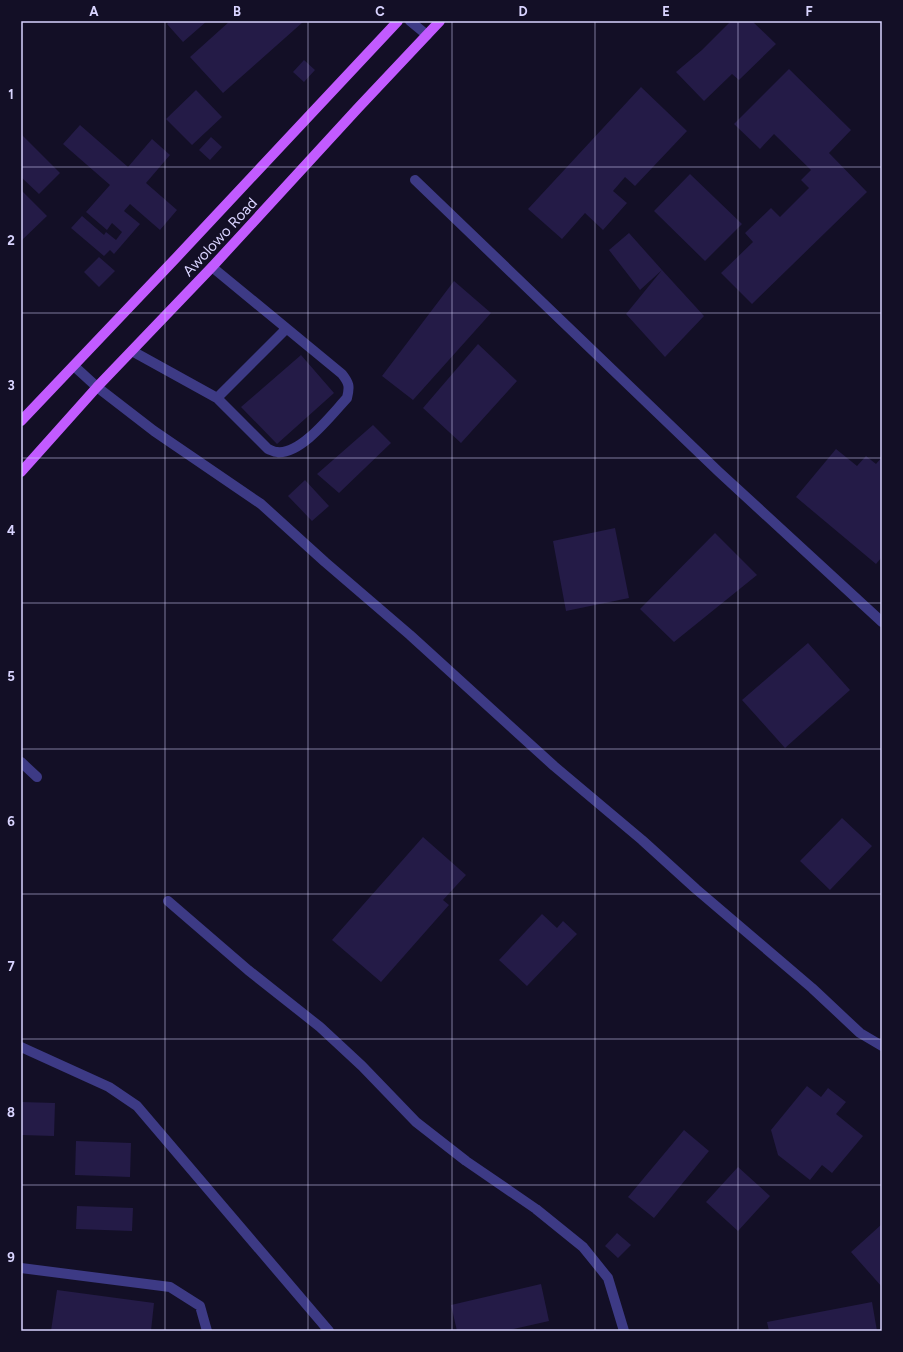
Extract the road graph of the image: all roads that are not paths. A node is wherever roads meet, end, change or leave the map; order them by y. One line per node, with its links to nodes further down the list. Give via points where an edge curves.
1 (398, 21): 9 (main road, Awolowo Road)
2 (410, 21): 4 (street)
3 (440, 21): 4 (main road, Awolowo Road)
4 (427, 35): 6 (main road, Awolowo Road)
5 (415, 180): 14 (street, via 725,477)
6 (212, 267): 7 (street); 8 (main road, Awolowo Road)
7 (286, 329): 11 (street); 11 (street, via 349,382 348,398 306,441 290,451 277,452 268,449)
8 (132, 351): 10 (main road, Awolowo Road); 11 (street)
9 (74, 366): 10 (street); 12 (main road, Awolowo Road)
10 (97, 387): 13 (main road, Awolowo Road); 18 (street, via 154,431 261,504 554,766 647,844 860,1033)
11 (216, 398)
12 (21, 420)
13 (21, 472)
14 (882, 622)
15 (21, 762): 16 (street)
16 (37, 777)
17 (168, 901): 23 (street, via 248,970 320,1027 416,1122 583,1246 608,1278)
18 (882, 1046)
19 (21, 1047): 22 (street, via 109,1087 138,1106)
20 (21, 1268): 21 (street, via 170,1287 200,1306)
21 (207, 1331)
22 (328, 1331)
23 (624, 1331)

